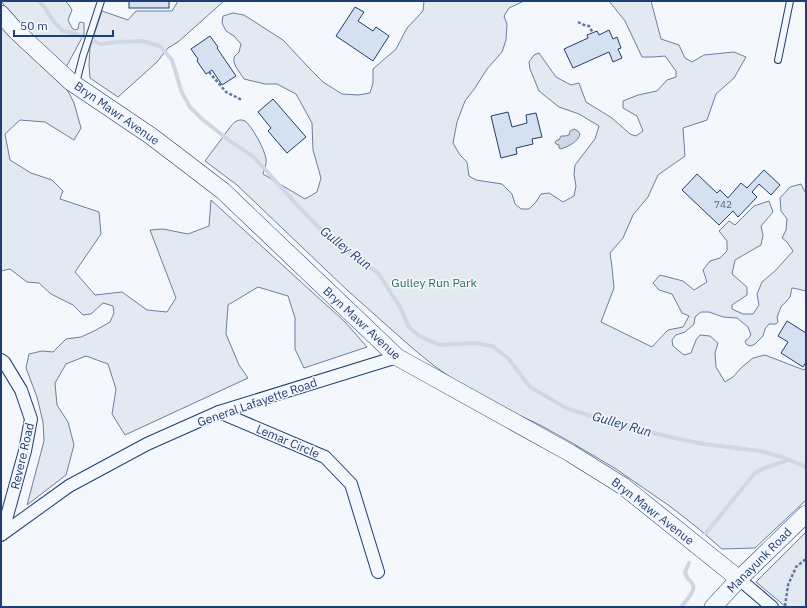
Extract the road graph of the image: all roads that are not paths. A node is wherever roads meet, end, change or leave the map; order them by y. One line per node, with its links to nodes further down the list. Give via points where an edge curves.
1 (101, 1): 5 (lane)
2 (790, 1): 4 (lane)
3 (1, 14): 5 (street, Bryn Mawr Avenue, via 16,31)
4 (778, 60)
5 (76, 85): 6 (street, Bryn Mawr Avenue, via 151,136 222,191)
6 (397, 357): 8 (street, General Lafayette Road); 12 (street, Bryn Mawr Avenue, via 570,453 623,486)
7 (1, 360): 10 (street, Revere Road, via 21,390 31,419 25,451)
8 (219, 412): 10 (street, General Lafayette Road, via 147,444 69,486); 11 (street, Lemar Circle, via 325,457 351,484)
9 (806, 514): 12 (street, Manayunk Road)
10 (1, 535)
11 (378, 572)
12 (738, 579): 13 (street, Manayunk Road); 14 (street, Bryn Mawr Avenue)
13 (713, 607)
14 (772, 607)

